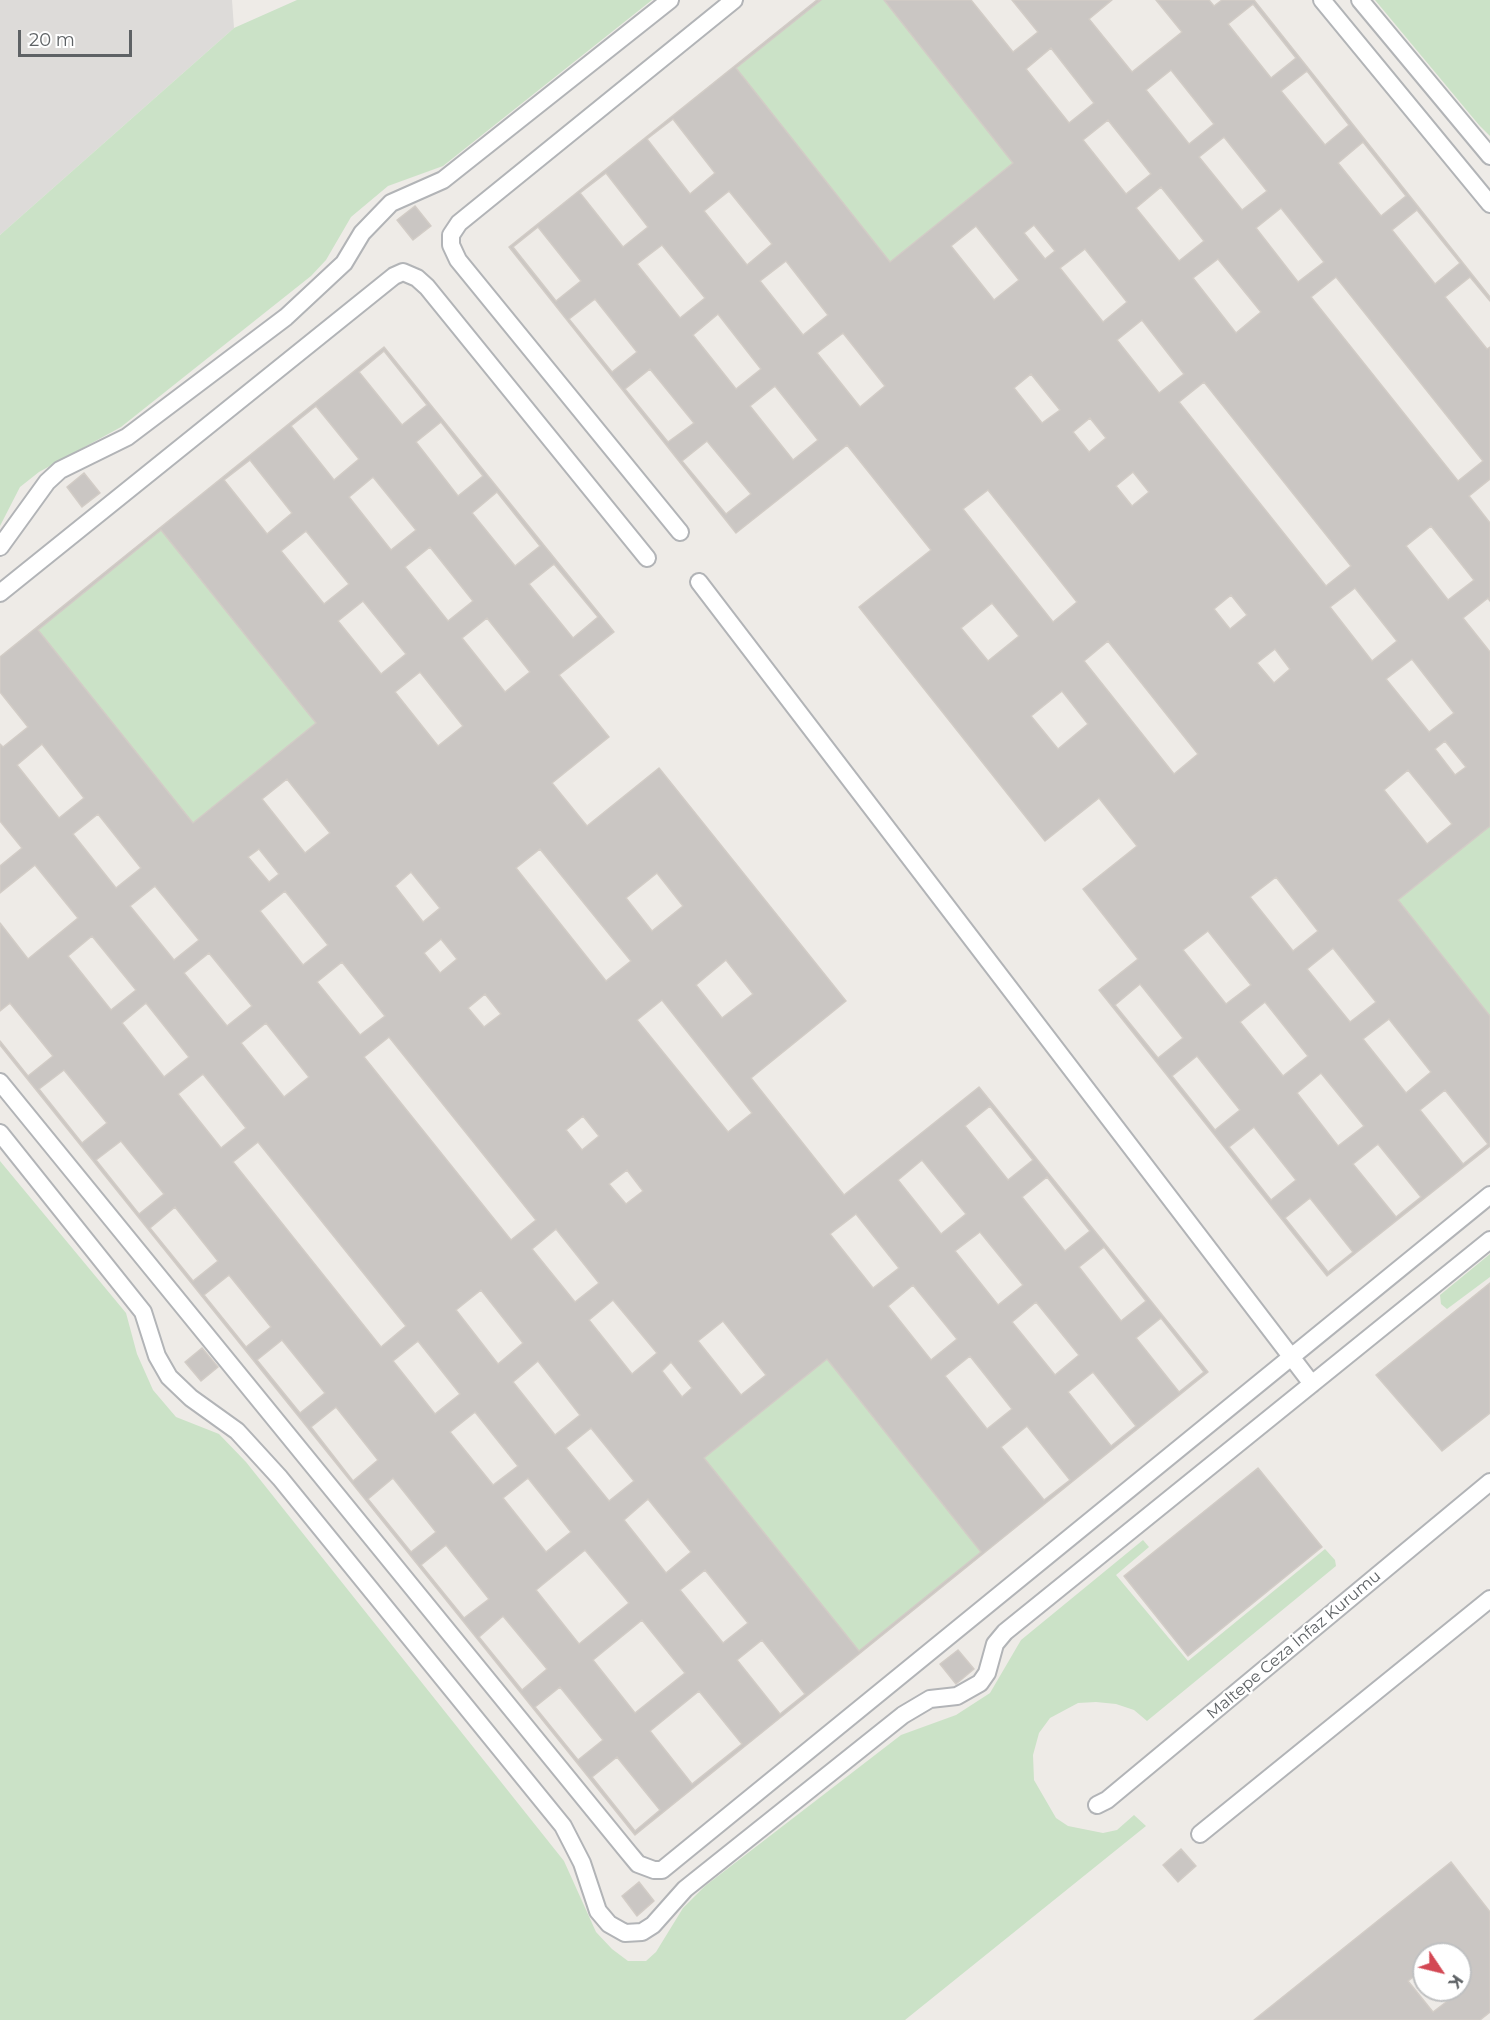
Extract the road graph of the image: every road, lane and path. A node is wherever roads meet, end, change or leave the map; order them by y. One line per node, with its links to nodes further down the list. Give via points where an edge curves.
1 (670, 0): 8 (lane, via 443,180 391,203 362,232 344,263 276,324 127,437 60,470)
2 (734, 0): 7 (lane, via 459,224 452,235 451,245 458,260)
3 (1322, 0): 6 (lane)
4 (1360, 0): 5 (lane)
5 (1490, 156)
6 (1490, 204)
7 (680, 532)
8 (0, 547)
9 (647, 558): 11 (lane, via 427,287 403,272 393,276)
10 (699, 582): 16 (lane)
11 (0, 593)
12 (0, 1082): 16 (lane, via 645,1869 662,1870)
13 (0, 1133): 17 (lane, via 143,1312 157,1356 169,1377 237,1431 280,1478 563,1826 582,1863 598,1911 609,1924 625,1933 642,1932 653,1925 685,1889 910,1710 930,1699 957,1696 980,1683 995,1644 1005,1632)
14 (1490, 1195): 16 (lane)
15 (1490, 1240): 17 (lane)
16 (1293, 1358): 17 (lane)
17 (1312, 1384)
18 (1490, 1482): 20 (lane, Maltepe Ceza İnfaz Kurumu)
19 (1490, 1599): 21 (lane)
20 (1097, 1805)
21 (1200, 1834)

